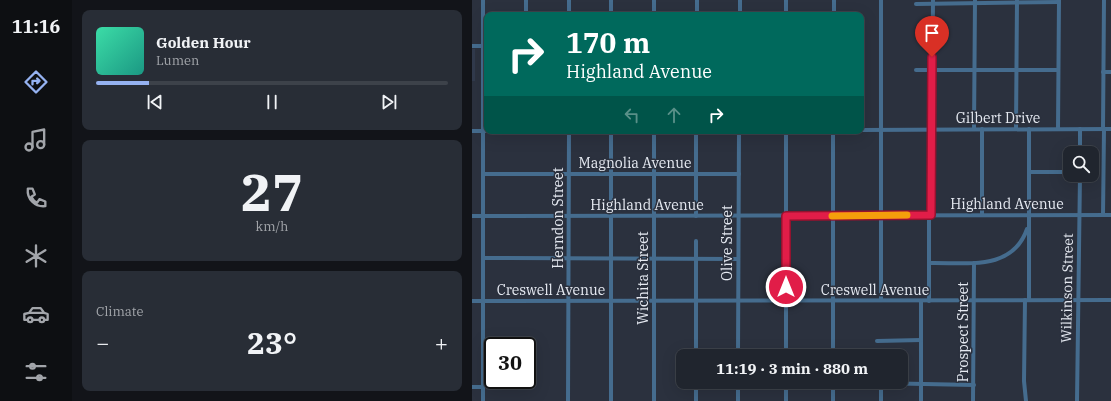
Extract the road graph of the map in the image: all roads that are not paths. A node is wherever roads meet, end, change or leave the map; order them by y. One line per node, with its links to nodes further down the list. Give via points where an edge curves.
1 (483, 0): 25 (street)
2 (526, 0): 17 (street)
3 (569, 0): 18 (street)
4 (611, 0): 19 (street)
5 (654, 0): 20 (street)
6 (697, 0): 21 (street)
7 (740, 0): 22 (street)
8 (786, 0): 23 (street)
9 (834, 0): 24 (street)
10 (881, 0): 46 (street)
11 (1104, 0): 33 (street)
12 (975, 1): 13 (street); 15 (street); 32 (street)
13 (1017, 1): 14 (street); 29 (street)
14 (1059, 1): 30 (street)
15 (933, 2): 16 (street); 31 (street)
16 (916, 4)
17 (526, 12)
18 (569, 12)
19 (611, 12)
20 (654, 12)
21 (697, 12)
22 (740, 12)
23 (786, 12)
24 (834, 12)
25 (484, 23)
26 (472, 46): 27 (street)
27 (484, 46)
28 (916, 70): 31 (street)
29 (1016, 70): 30 (street); 32 (street); 39 (street)
30 (1058, 70): 41 (street)
31 (932, 71): 32 (street); 36 (street)
32 (974, 71): 37 (street)
33 (1104, 72): 34 (street); 43 (street)
34 (1111, 72)
35 (484, 89): 48 (street)
36 (932, 129): 37 (street, Gilbert Drive); 46 (street, Gilbert Drive); 66 (street)
37 (974, 129): 38 (street, Gilbert Drive)
38 (982, 129): 39 (street, Gilbert Drive); 67 (street)
39 (1016, 129): 40 (street, Gilbert Drive)
40 (1029, 129): 41 (street, Gilbert Drive); 57 (street)
41 (1058, 129): 42 (street, Gilbert Drive)
42 (1080, 129): 43 (street, Gilbert Drive); 56 (street)
43 (1103, 129): 44 (street, Gilbert Drive); 70 (street)
44 (1111, 129)
45 (864, 130): 46 (street, Gilbert Drive)
46 (881, 130): 81 (street)
47 (472, 132): 48 (street)
48 (483, 132): 59 (street)
49 (569, 134): 60 (street, Herndon Street)
50 (611, 134): 61 (street)
51 (654, 134): 62 (street, Wichita Street)
52 (696, 134): 63 (street)
53 (739, 134): 64 (street, Olive Street)
54 (786, 134): 79 (street)
55 (833, 134): 80 (street)
56 (1080, 146)
57 (1029, 172): 58 (street); 68 (street)
58 (1063, 172)
59 (483, 174): 60 (street, Magnolia Avenue); 73 (street)
60 (569, 174): 61 (street, Magnolia Avenue); 74 (street, Herndon Street)
61 (611, 174): 62 (street, Magnolia Avenue); 75 (street)
62 (654, 174): 63 (street, Magnolia Avenue); 76 (street, Wichita Street)
63 (696, 174): 64 (street, Magnolia Avenue); 77 (street)
64 (738, 174): 78 (street, Olive Street)
65 (1080, 182): 69 (street, Wilkinson Street)
66 (930, 215): 67 (street, Highland Avenue); 81 (street, Highland Avenue); 92 (street)
67 (982, 215): 68 (street, Highland Avenue)
68 (1029, 215): 69 (street, Highland Avenue); 82 (street)
69 (1079, 215): 70 (street, Highland Avenue); 99 (street, Wilkinson Street)
70 (1103, 215): 71 (street, Highland Avenue)
71 (1111, 215)
72 (472, 216): 73 (street, Highland Avenue)
73 (483, 216): 74 (street, Highland Avenue); 86 (street)
74 (569, 216): 75 (street, Highland Avenue); 87 (street, Herndon Street)
75 (611, 216): 76 (street, Highland Avenue); 88 (street)
76 (654, 216): 77 (street, Highland Avenue); 89 (street, Wichita Street)
77 (696, 216): 78 (street, Highland Avenue)
78 (738, 216): 79 (street, Highland Avenue); 91 (street, Olive Street)
79 (786, 216): 80 (street, Highland Avenue); 108 (street)
80 (834, 216): 81 (street, Highland Avenue); 109 (street)
81 (881, 216): 94 (street)
82 (1029, 224): 84 (street); 85 (street)
83 (696, 241): 90 (street)
84 (1019, 245): 85 (street); 93 (street, via 998,260)
85 (1029, 249): 98 (street)
86 (483, 258): 87 (street); 102 (street)
87 (569, 258): 88 (street); 103 (street, Herndon Street)
88 (611, 259): 89 (street); 104 (street)
89 (654, 259): 90 (street); 105 (street, Wichita Street)
90 (696, 259): 91 (street); 106 (street)
91 (738, 259): 107 (street, Olive Street)
92 (929, 263): 93 (street); 96 (street)
93 (974, 263): 97 (street, Prospect Street)
94 (881, 300): 95 (street, Creswell Avenue); 109 (street, Creswell Avenue)
95 (921, 300): 96 (street, Creswell Avenue); 110 (street)
96 (929, 300): 97 (street, Creswell Avenue)
97 (974, 300): 98 (street, Creswell Avenue); 118 (street, Prospect Street)
98 (1027, 300): 99 (street, Creswell Avenue); 137 (street, via 1024,381)
99 (1078, 300): 100 (street, Creswell Avenue); 138 (street, Wilkinson Street)
100 (1111, 300)
101 (472, 301): 102 (street, Creswell Avenue)
102 (483, 301): 103 (street, Creswell Avenue); 120 (street)
103 (568, 301): 104 (street, Creswell Avenue); 127 (street, Herndon Street)
104 (611, 301): 105 (street, Creswell Avenue); 128 (street)
105 (654, 301): 106 (street, Creswell Avenue); 129 (street, Wichita Street)
106 (696, 301): 107 (street, Creswell Avenue); 112 (street)
107 (738, 301): 108 (street, Creswell Avenue); 113 (street, Olive Street)
108 (786, 301): 109 (street, Creswell Avenue); 114 (street)
109 (833, 301): 115 (street)
110 (921, 340): 111 (street); 117 (street)
111 (877, 341)
112 (696, 349)
113 (738, 349)
114 (786, 349)
115 (833, 349)
116 (908, 384): 117 (street)
117 (921, 384): 118 (street); 135 (street)
118 (974, 385): 136 (street, Prospect Street)
119 (472, 387): 120 (street)
120 (483, 387): 126 (street)
121 (696, 389): 130 (street)
122 (738, 389): 131 (street)
123 (786, 389): 132 (street)
124 (833, 389): 133 (street)
125 (881, 389): 134 (street)
126 (483, 401)
127 (568, 401)
128 (611, 401)
129 (654, 401)
130 (696, 401)
131 (738, 401)
132 (786, 401)
133 (833, 401)
134 (881, 401)
135 (921, 401)
136 (974, 401)
137 (1026, 401)
138 (1078, 401)

